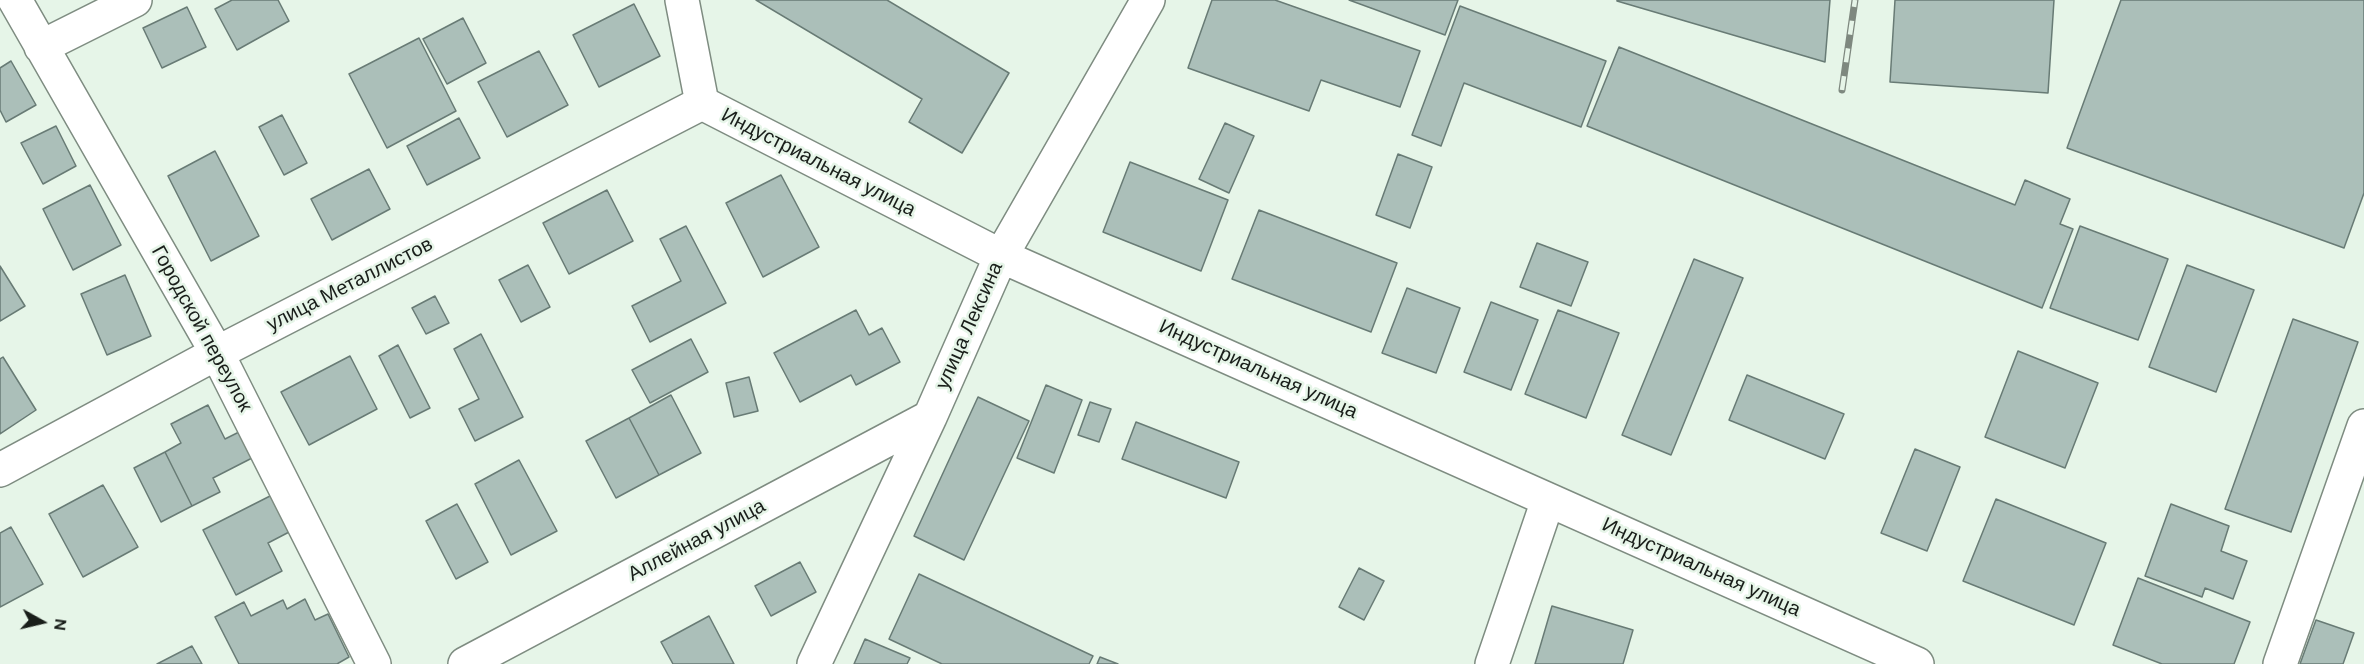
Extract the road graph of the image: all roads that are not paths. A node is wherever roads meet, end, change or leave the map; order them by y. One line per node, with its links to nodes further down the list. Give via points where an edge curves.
1 (15, 0): 5 (street, Городской переулок)
2 (135, 0): 5 (street)
3 (682, 0): 6 (street, Индустриальная улица)
4 (1148, 0): 7 (street, улица Лексина)
5 (41, 47): 8 (street, Городской переулок)
6 (702, 103): 7 (street, Индустриальная улица); 8 (street, улица Металлистов)
7 (1001, 256): 9 (street, улица Лексина); 12 (street, Индустриальная улица)
8 (217, 353): 11 (street, улица Металлистов); 13 (street, Городской переулок)
9 (930, 417): 14 (street, Аллейная улица); 15 (street, улица Лексина)
10 (2364, 426): 18 (street)
11 (0, 470)
12 (1548, 500): 16 (street); 17 (street, Индустриальная улица)
13 (374, 664)
14 (465, 664)
15 (814, 664)
16 (1492, 664)
17 (1917, 664)
18 (2280, 664)

